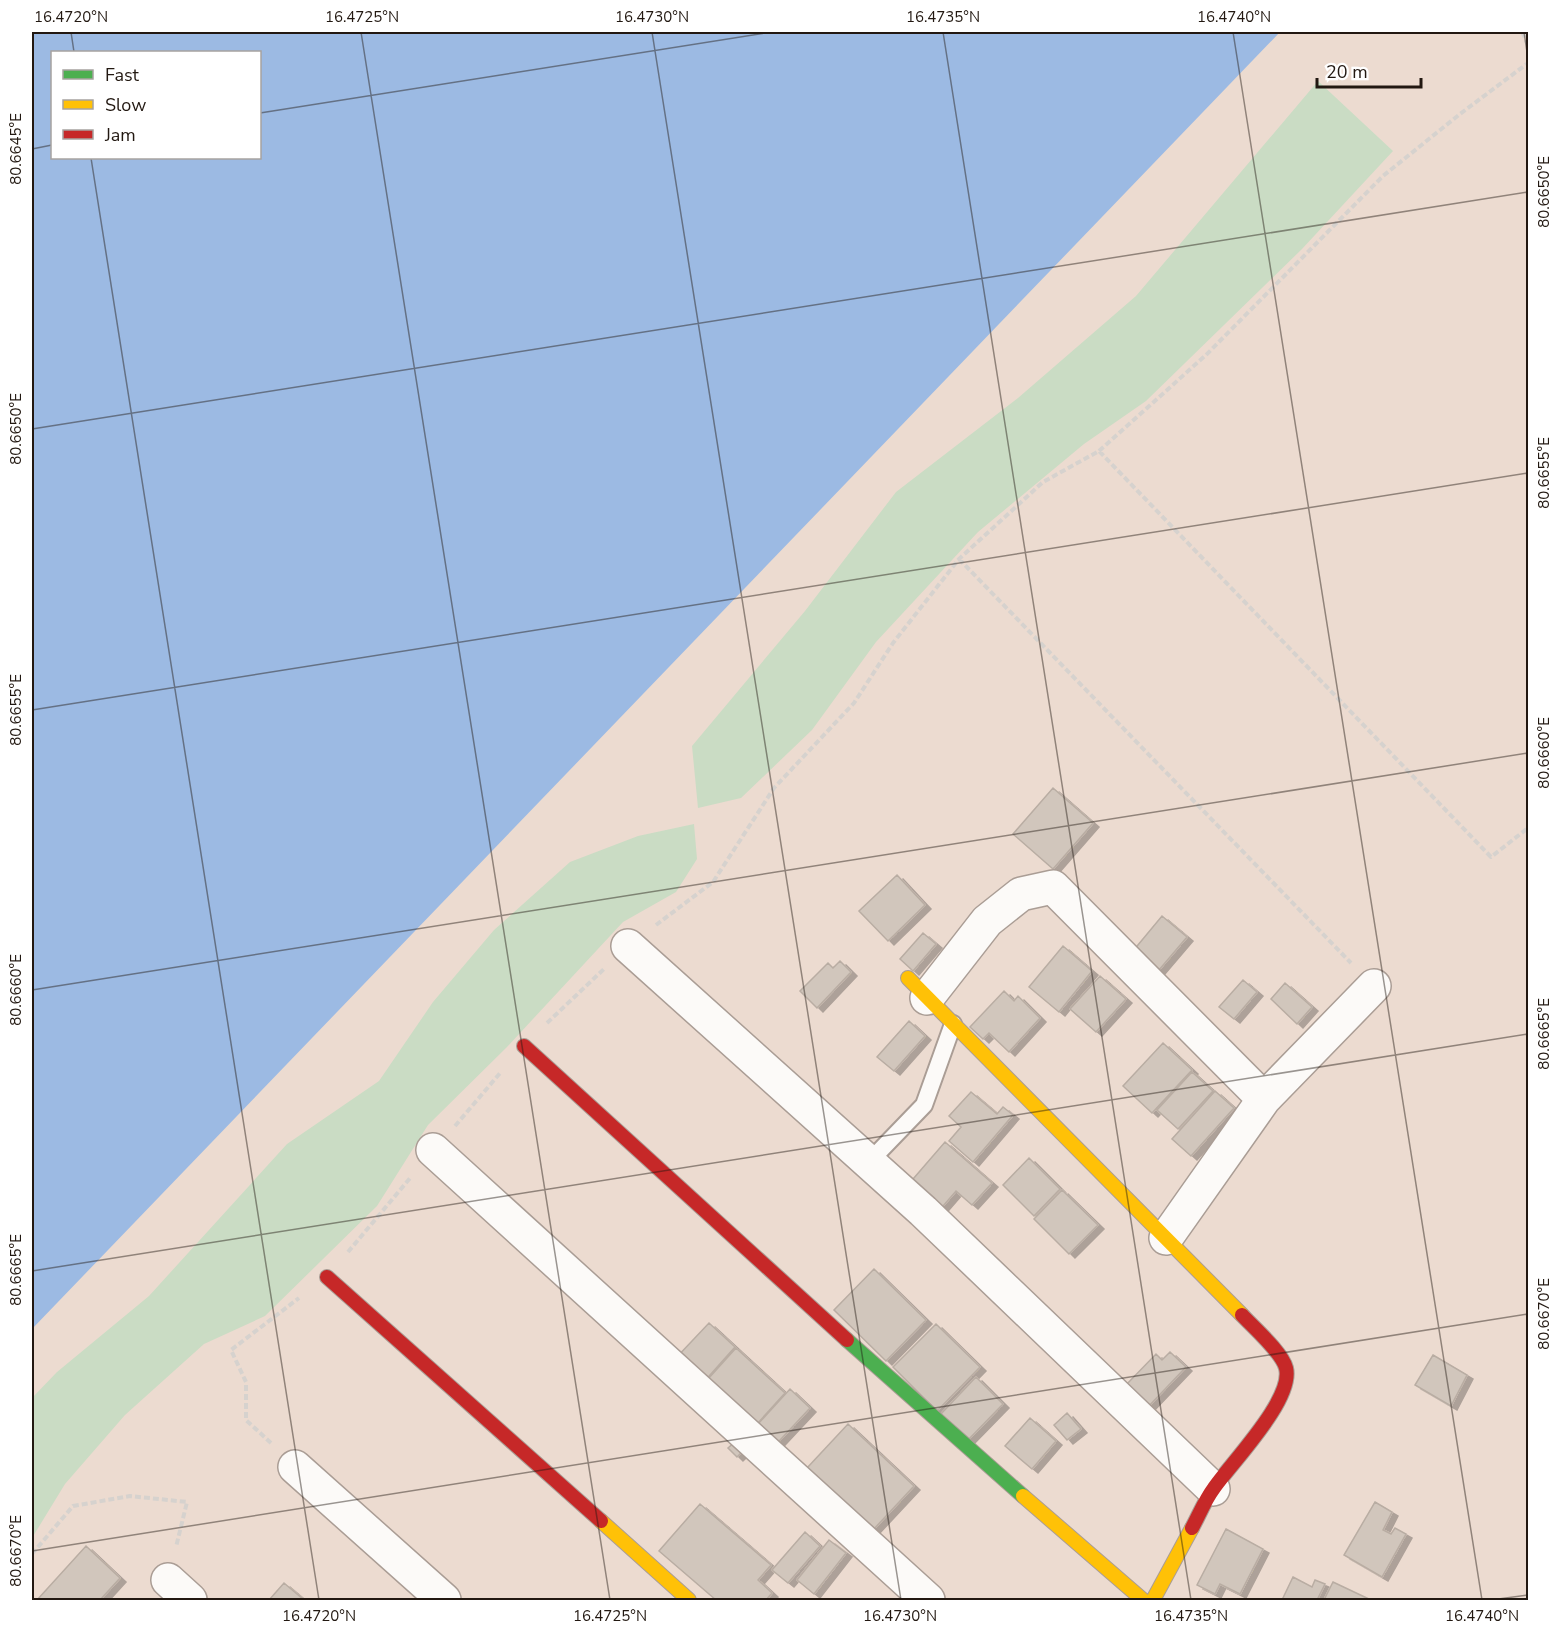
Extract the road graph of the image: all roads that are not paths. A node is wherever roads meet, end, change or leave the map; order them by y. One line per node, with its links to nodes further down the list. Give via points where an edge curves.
1 (628, 946): 8 (street)
2 (1374, 986): 6 (street)
3 (918, 988): 4 (street); 6 (street, via 1021,894 1053,887)
4 (953, 1024): 8 (lane, via 924,1105); 9 (street)
5 (524, 1046): 16 (street, via 895,1384)
6 (1264, 1099): 9 (street)
7 (434, 1150): 15 (street)
8 (869, 1162): 12 (street)
9 (1166, 1238): 12 (street, via 1273,1347 1286,1367 1286,1385 1267,1420)
10 (327, 1277): 14 (street)
11 (295, 1467): 13 (street)
12 (1213, 1489): 17 (street)
13 (444, 1600)
14 (689, 1600)
15 (928, 1600)
16 (1143, 1600)
17 (1153, 1600)

